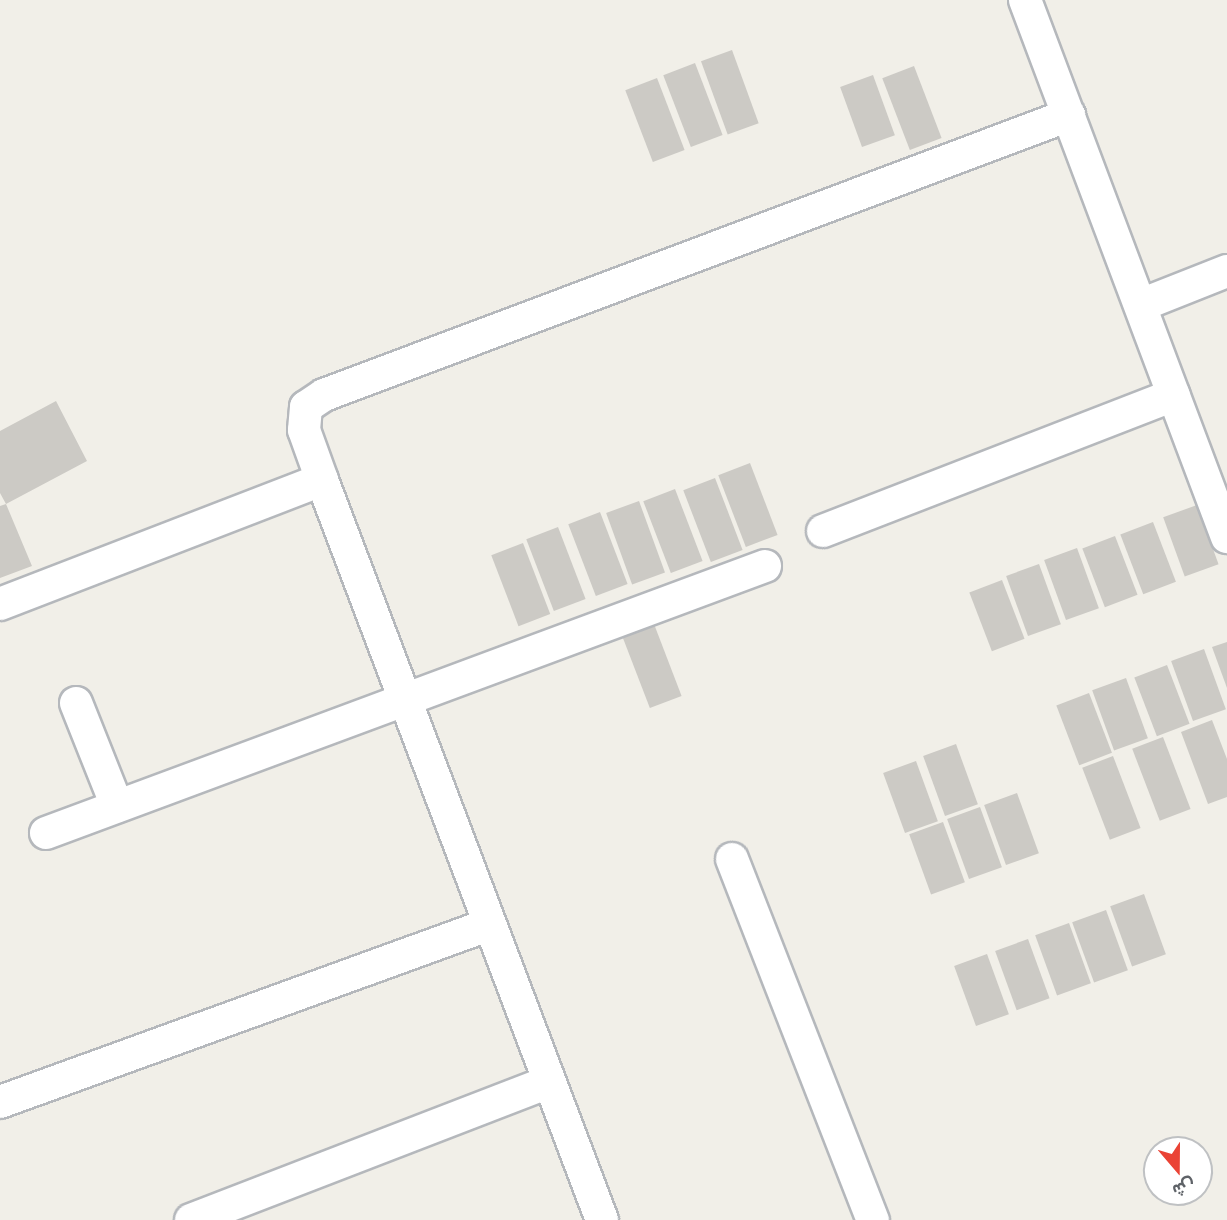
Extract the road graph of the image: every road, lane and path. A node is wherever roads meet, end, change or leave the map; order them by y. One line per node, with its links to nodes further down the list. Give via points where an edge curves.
1 (1025, 0): 2 (street)
2 (1069, 116): 4 (street); 6 (street, via 324,394 306,407 304,430)
3 (1227, 271): 4 (street)
4 (1140, 305): 5 (street)
5 (1174, 395): 7 (street); 8 (street)
6 (322, 480): 10 (street); 11 (street)
7 (823, 531)
8 (1227, 537)
9 (765, 566): 11 (street)
10 (0, 604)
11 (403, 697): 13 (street); 16 (street)
12 (76, 703): 13 (street)
13 (117, 806): 14 (street)
14 (46, 834)
15 (732, 859): 21 (street)
16 (488, 925): 17 (street); 18 (street)
17 (549, 1082): 19 (street); 20 (street)
18 (0, 1102)
19 (191, 1220)
20 (602, 1220)
21 (873, 1220)

